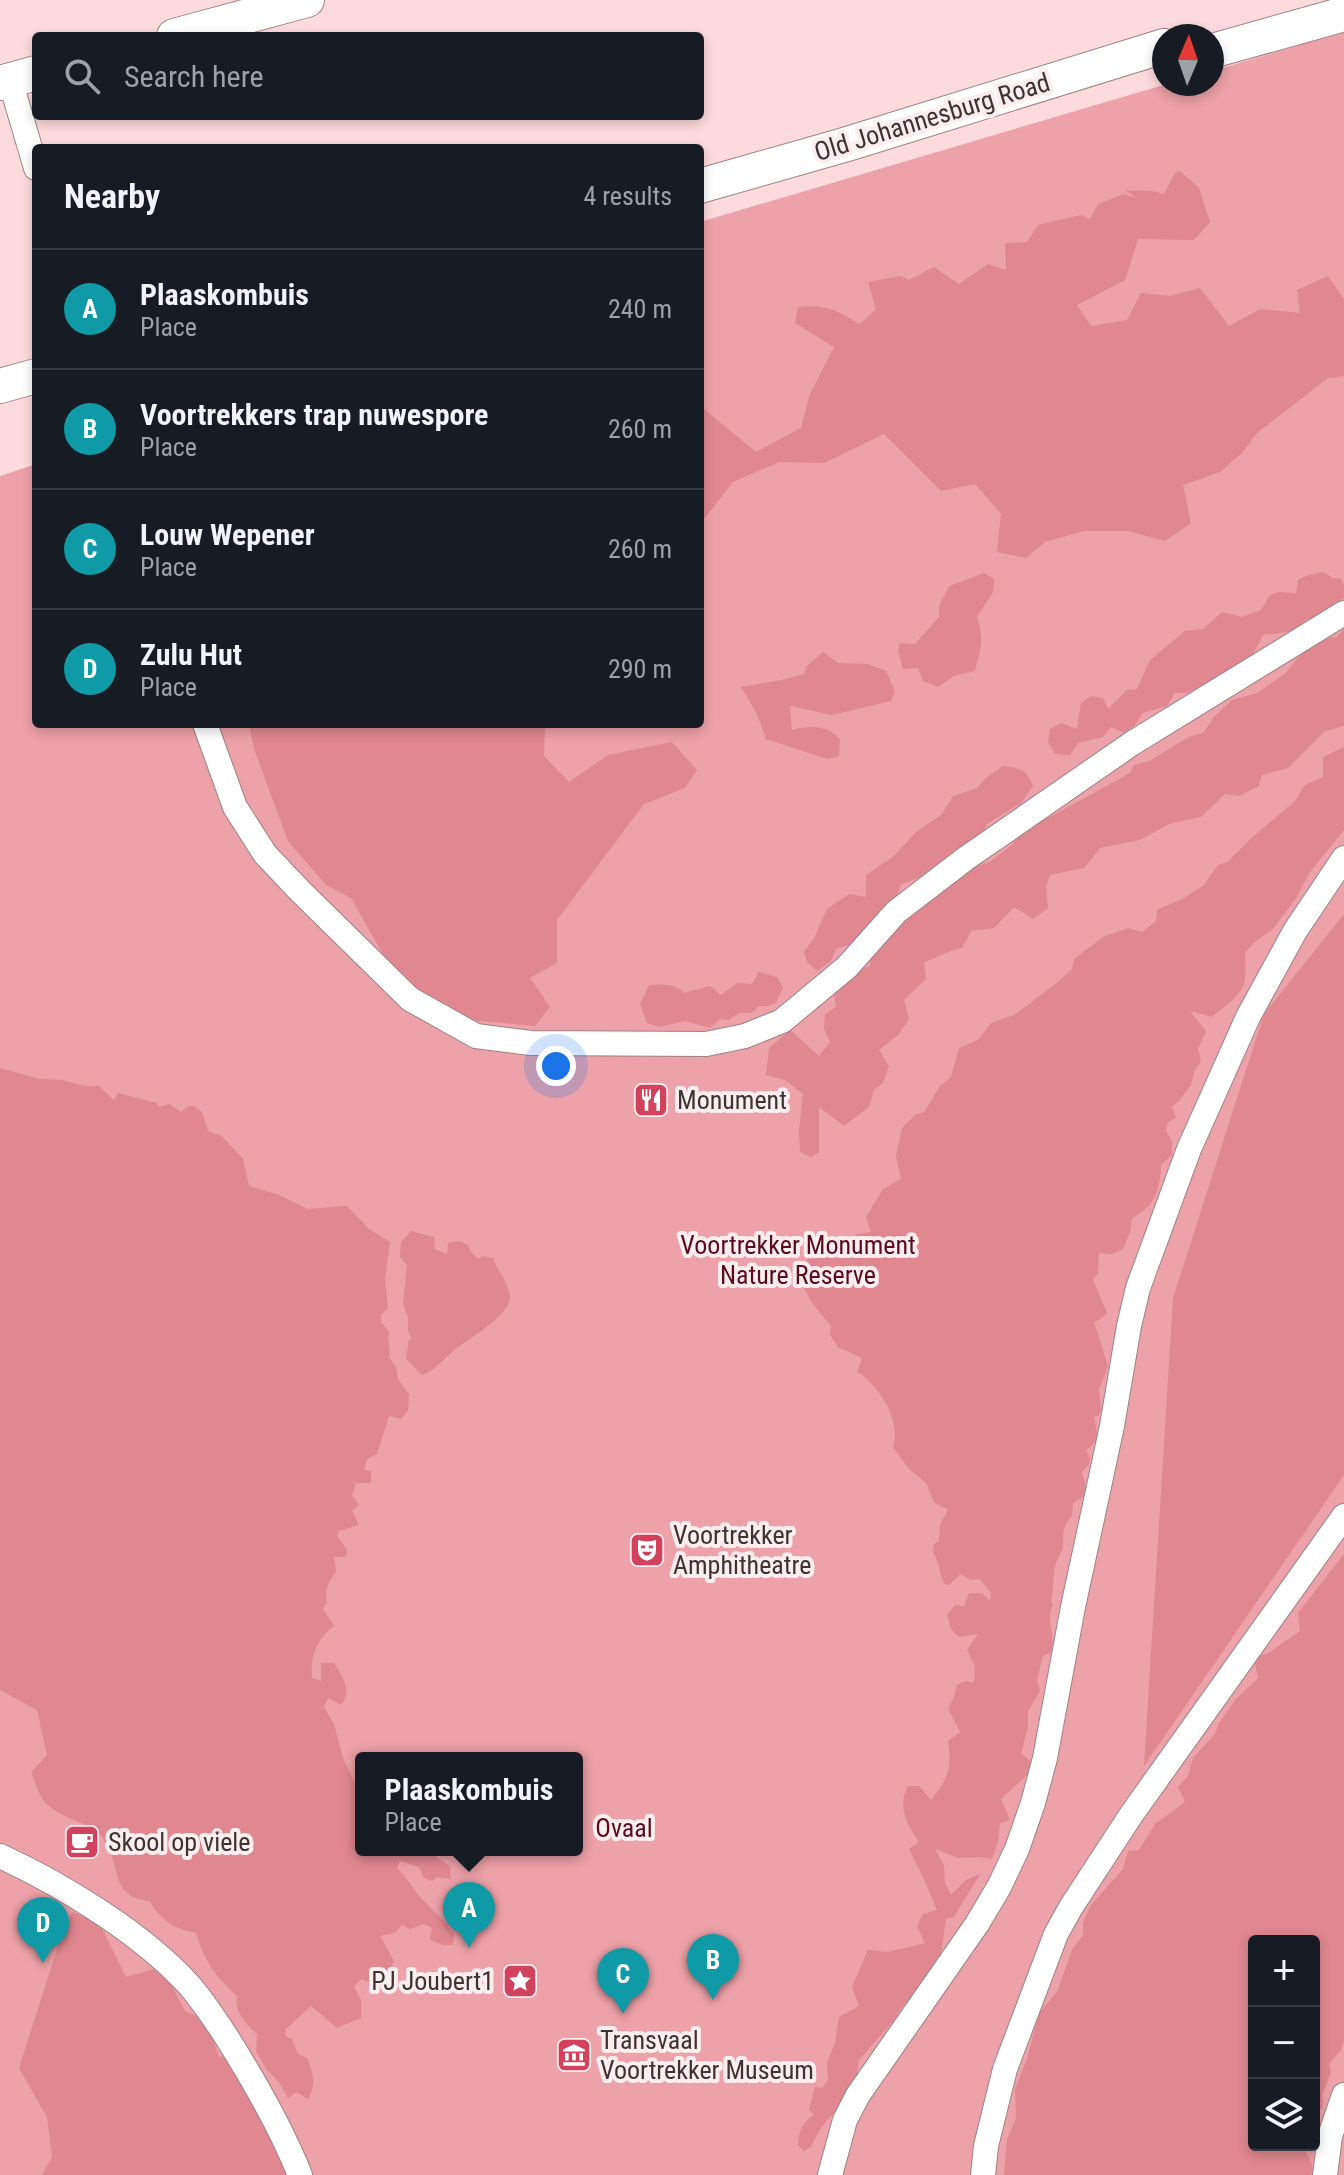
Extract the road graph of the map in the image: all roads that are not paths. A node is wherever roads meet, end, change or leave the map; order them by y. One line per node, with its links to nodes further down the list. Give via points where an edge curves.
1 (307, 0): 5 (main road)
2 (1311, 0): 4 (main road)
3 (1344, 14): 6 (main road)
4 (1224, 27)
5 (189, 32)
6 (1224, 48)
7 (1152, 50): 10 (main road, Old Johannesburg Road)
8 (1152, 67): 10 (main road, via 976,117)
9 (15, 79): 11 (street)
10 (844, 145): 12 (main road, Old Johannesburg Road)
11 (32, 151)
12 (704, 185)
13 (32, 377): 14 (main road)
14 (0, 386)
15 (1344, 613): 16 (street, via 1131,744 965,859 896,912 847,967 782,1021 706,1044 531,1043 476,1036 410,999 265,854 235,807)
16 (206, 728)
17 (1344, 858): 22 (street, via 1295,931 1248,1017 1189,1149 1138,1288 1045,1758 1017,1849 977,1924 858,2095 845,2120)
18 (1344, 1516): 23 (street, via 1131,1815 1056,1934 1005,2069)
19 (0, 1856): 21 (street, via 123,1928 190,1987 252,2077)
20 (1344, 2095): 24 (street, via 1330,2136)
21 (300, 2175)
22 (830, 2175)
23 (983, 2175)
24 (1325, 2175)

